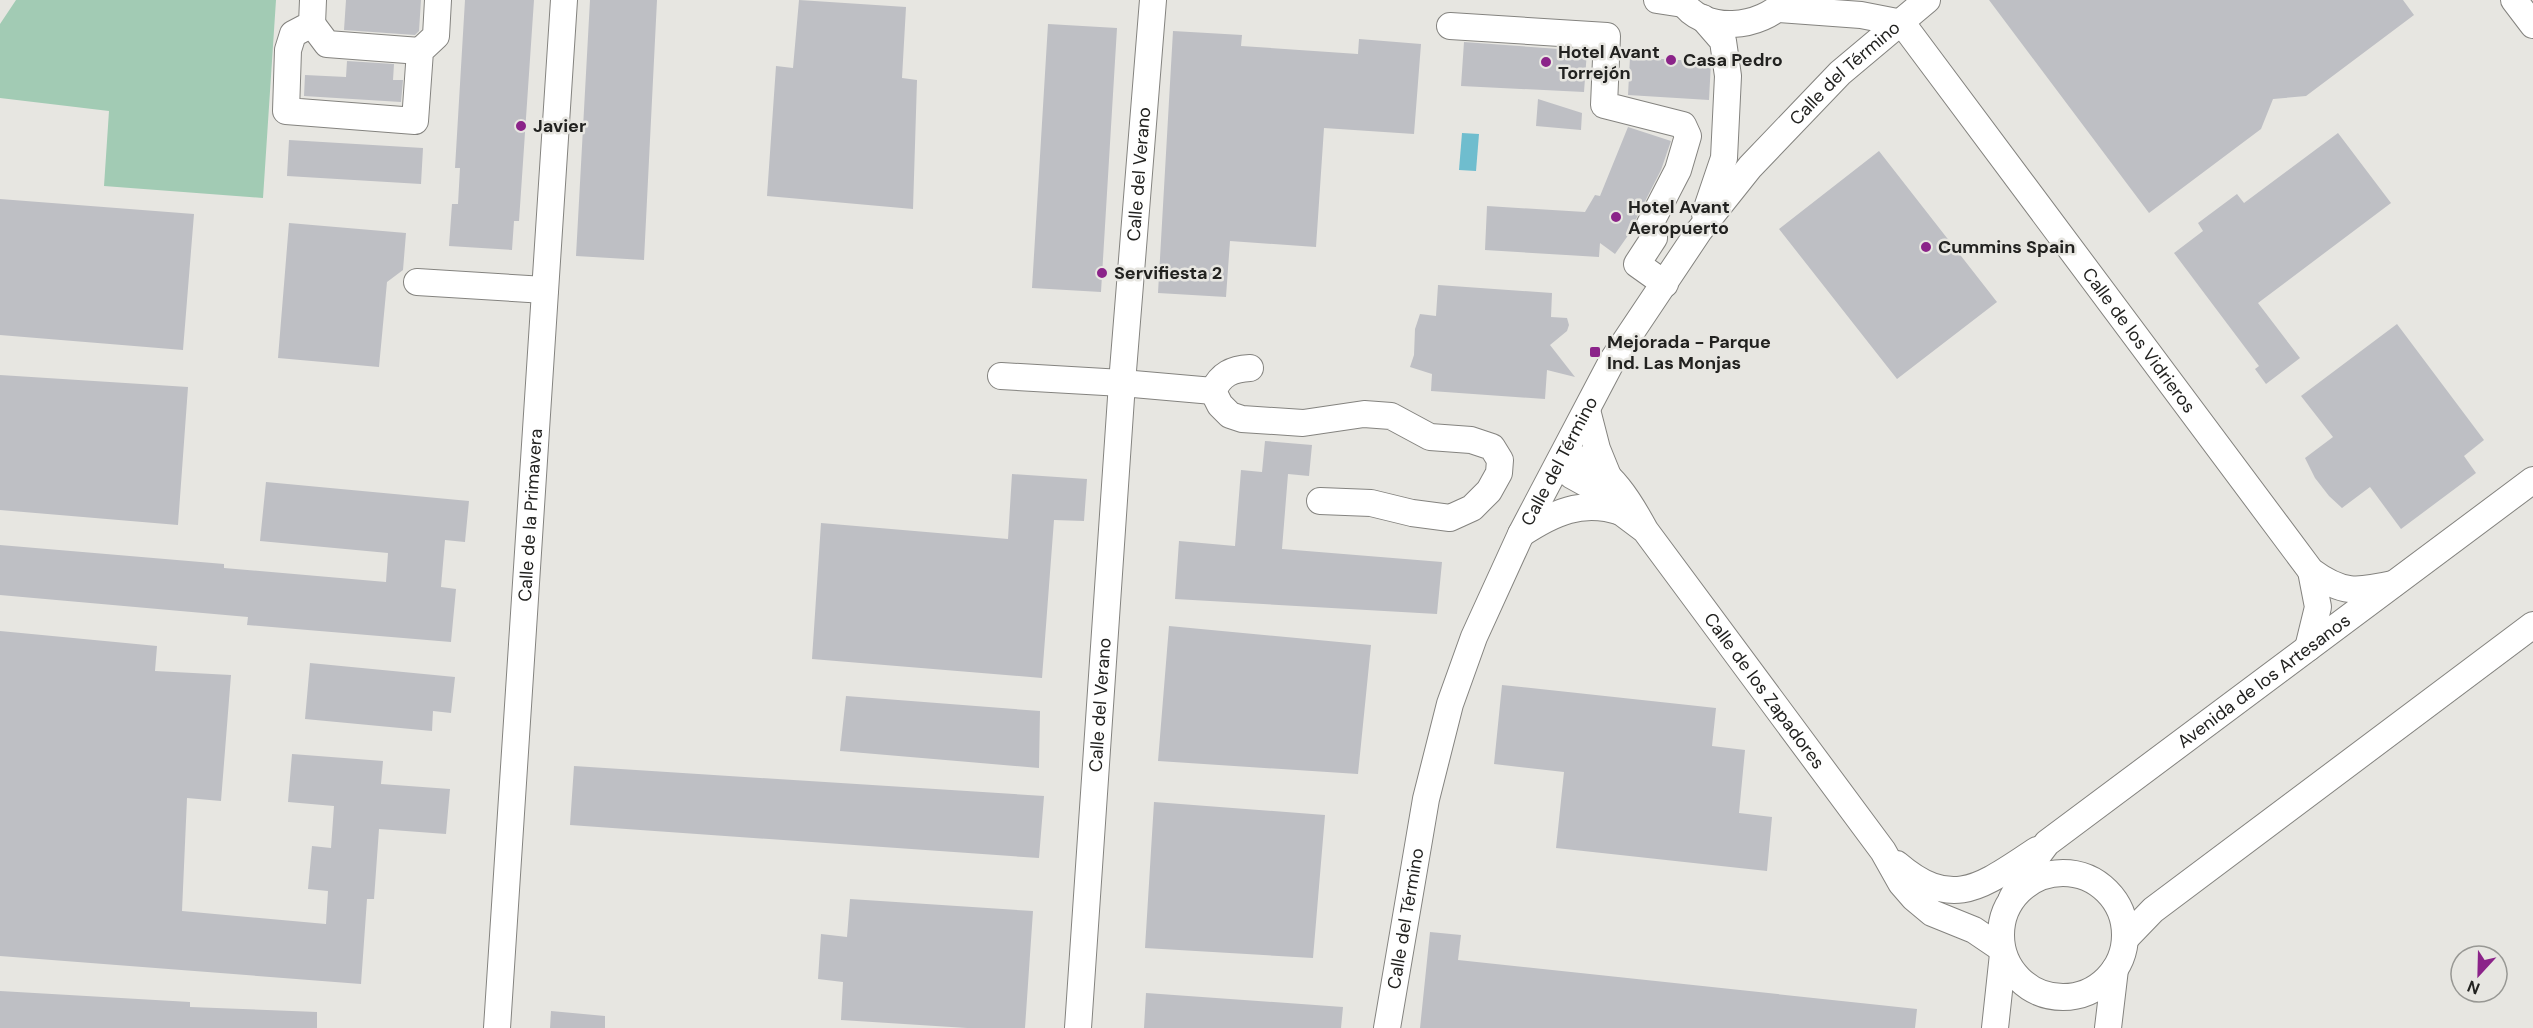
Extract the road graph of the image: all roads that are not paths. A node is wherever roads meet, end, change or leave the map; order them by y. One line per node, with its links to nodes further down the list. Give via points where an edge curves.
1 (438, 0): 12 (street, via 436,36)
2 (564, 0): 16 (street, Calle de la Primavera)
3 (1153, 0): 19 (street, Calle del Verano)
4 (1657, 0): 7 (street)
5 (2514, 0): 10 (street)
6 (1782, 4): 7 (street, via 1756,22 1732,25); 8 (street, via 1861,15)
7 (1689, 7): 13 (street, via 1723,41 1728,76 1724,158)
8 (1915, 9): 13 (street, Calle del Término, via 1832,81 1750,167); 29 (street, Calle de los Vidrieros)
9 (313, 12): 12 (street, via 327,44); 12 (street, via 293,34 288,50 286,111 415,121)
10 (2533, 25)
11 (1450, 26): 15 (street, via 1607,36 1604,105 1683,125 1688,136 1678,170 1649,226 1654,238 1636,264)
12 (420, 51)
13 (1699, 231): 15 (street, Calle del Término)
14 (417, 282): 16 (street)
15 (1665, 284): 21 (street, Calle del Término, via 1612,361)
16 (545, 290): 39 (street, Calle de la Primavera)
17 (1250, 368): 20 (street, via 1234,369 1219,379)
18 (1001, 376): 19 (street)
19 (1122, 382): 20 (street); 40 (street, Calle del Verano)
20 (1213, 391): 25 (street, via 1230,415 1242,419 1303,423 1364,414 1391,416 1430,437 1471,440 1492,447 1500,460 1499,473 1489,491 1472,508 1450,518 1371,503)
21 (1587, 410): 22 (street, Calle del Término); 23 (street, Calle de los Zapadores)
22 (1562, 459): 23 (street, Calle de los Zapadores, via 1580,458); 26 (street, Calle de los Zapadores, via 1570,475 1600,491); 28 (street, Calle del Término)
23 (1608, 476): 27 (street, Calle de los Zapadores, via 1631,504)
24 (2533, 480): 30 (street, Avenida de los Artesanos)
25 (1320, 501)
26 (1621, 512): 27 (street, Calle de los Zapadores); 28 (street, Calle de los Zapadores, via 1603,506 1580,508 1545,519)
27 (1645, 530): 34 (street, Calle de los Zapadores)
28 (1521, 534): 41 (street, Calle del Término, via 1474,637 1438,746)
29 (2311, 571): 30 (street, Calle de los Vidrieros, via 2342,589 2361,591); 32 (street, Calle de los Vidrieros, via 2318,608)
30 (2393, 584): 32 (street, Avenida de los Artesanos)
31 (2533, 625): 36 (street, via 2153,910)
32 (2308, 648): 33 (street, Avenida de los Artesanos)
33 (2048, 843): 34 (street, Calle de los Zapadores, via 1968,890 1946,891 1928,885); 35 (street, Avenida de los Artesanos)
34 (1883, 851): 37 (street, Calle de los Zapadores, via 1914,898 1932,913 1974,930)
35 (2012, 897): 36 (street, via 2044,875 2084,876 2115,901 2123,919); 37 (street, via 2000,931)
36 (2125, 939): 38 (street)
37 (2002, 952): 38 (street, via 2012,972 2026,986 2045,995 2085,993 2102,984); 42 (street)
38 (2115, 969): 43 (street)
39 (497, 1028)
40 (1078, 1028)
41 (1387, 1028)
42 (1995, 1028)
43 (2108, 1028)

